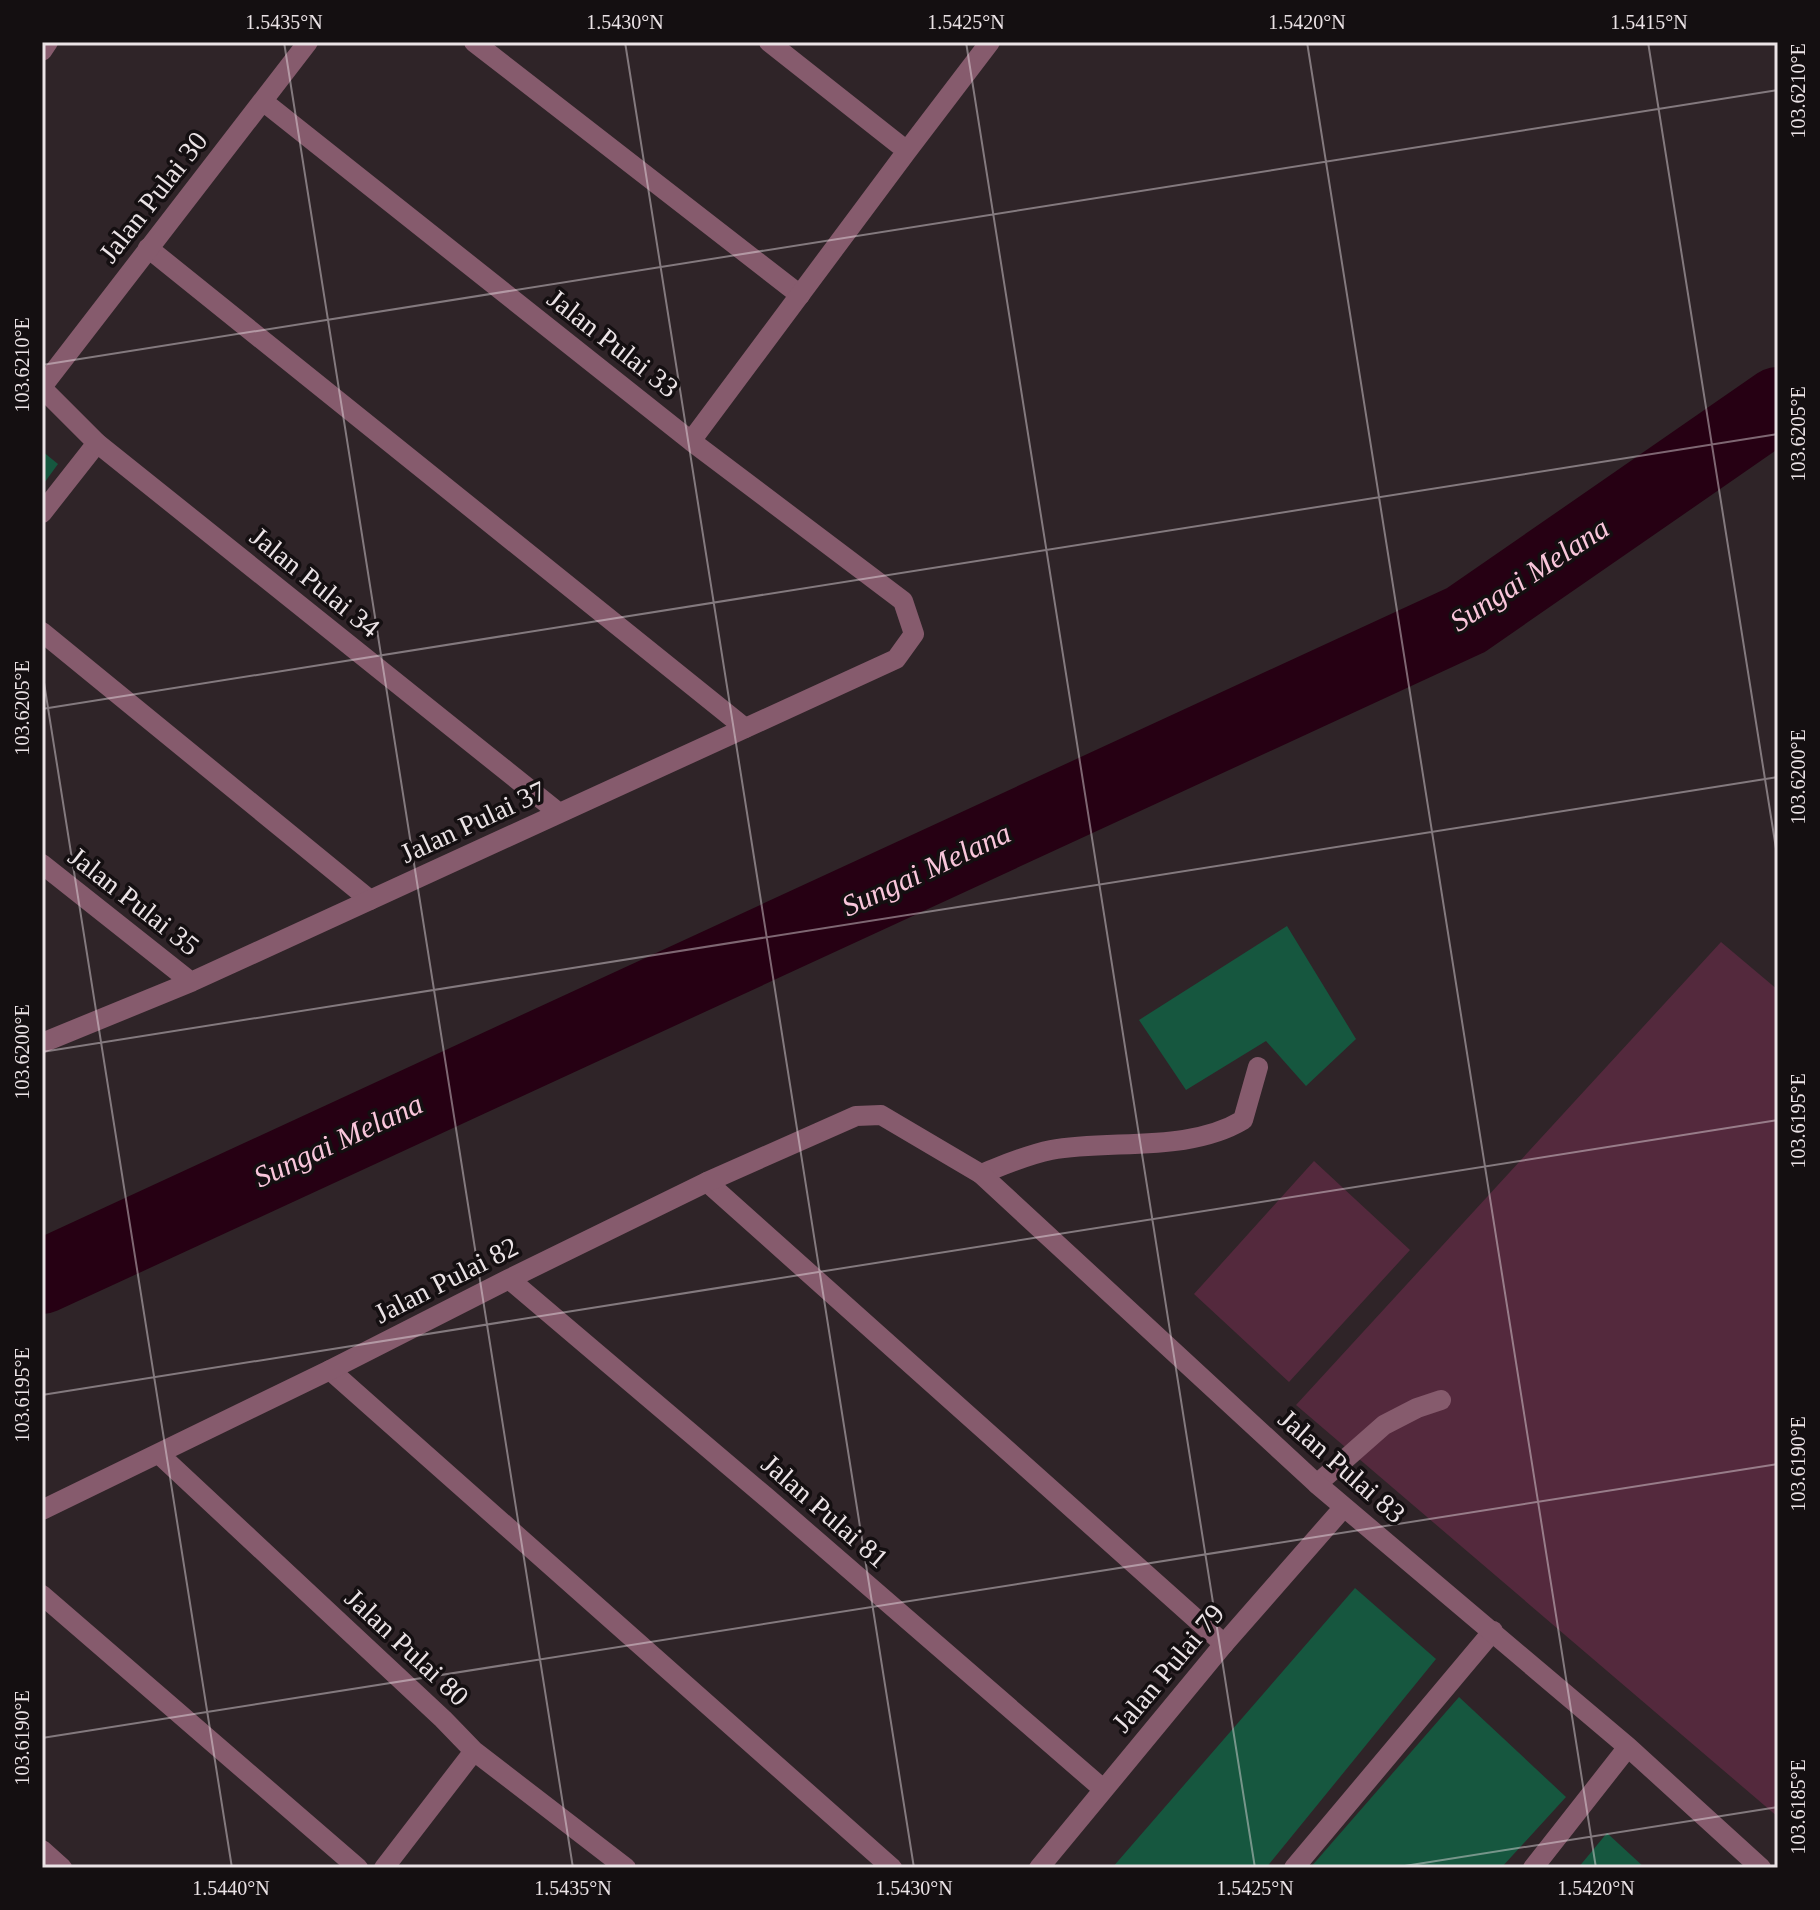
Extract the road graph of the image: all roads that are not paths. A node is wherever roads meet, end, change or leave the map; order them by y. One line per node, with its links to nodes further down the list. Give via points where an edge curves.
1 (48, 42): 6 (street)
2 (308, 42): 7 (street, Jalan Pulai 30)
3 (474, 42): 10 (street)
4 (769, 42): 8 (street)
5 (990, 42): 8 (street)
6 (42, 51)
7 (264, 102): 9 (street, Jalan Pulai 30); 12 (street, Jalan Pulai 33)
8 (907, 151): 10 (street)
9 (148, 248): 11 (street, Jalan Pulai 30); 17 (street)
10 (800, 295): 12 (street)
11 (42, 388): 13 (street, Jalan Pulai 34)
12 (691, 441): 16 (street, Jalan Pulai 33, via 903,601)
13 (97, 443): 14 (street); 18 (street, Jalan Pulai 34)
14 (42, 513)
15 (42, 632): 20 (street)
16 (914, 634): 17 (street, Jalan Pulai 37, via 896,659)
17 (745, 728): 18 (street, Jalan Pulai 37)
18 (559, 813): 20 (street, Jalan Pulai 37)
19 (42, 864): 21 (street, Jalan Pulai 35)
20 (370, 900): 21 (street, Jalan Pulai 37)
21 (191, 982): 22 (street, Jalan Pulai 37)
22 (42, 1043)
23 (1258, 1067): 25 (street, via 1243,1120 1229,1129 1202,1138 1052,1150)
24 (881, 1115): 25 (street, Jalan Pulai 83); 26 (street, Jalan Pulai 82, via 856,1116)
25 (981, 1174): 31 (street, Jalan Pulai 83)
26 (707, 1182): 27 (street, Jalan Pulai 82); 36 (street)
27 (509, 1279): 28 (street, Jalan Pulai 82); 39 (street, Jalan Pulai 81)
28 (330, 1370): 30 (street, Jalan Pulai 82); 45 (street)
29 (1441, 1400): 31 (street, via 1384,1425)
30 (159, 1454): 33 (street, Jalan Pulai 82); 38 (street, Jalan Pulai 80)
31 (1317, 1484): 32 (street, Jalan Pulai 83)
32 (1344, 1507): 35 (street, Jalan Pulai 83); 36 (street, Jalan Pulai 79)
33 (42, 1510)
34 (42, 1595): 42 (street)
35 (1493, 1631): 37 (street, Jalan Pulai 83); 47 (street)
36 (1224, 1644): 39 (street, Jalan Pulai 79)
37 (1628, 1747): 48 (street); 49 (street, Jalan Pulai 83)
38 (474, 1751): 43 (street); 44 (street, Jalan Pulai 80)
39 (1103, 1789): 46 (street, Jalan Pulai 79)
40 (42, 1850): 41 (street)
41 (62, 1868)
42 (358, 1868)
43 (384, 1868)
44 (626, 1868)
45 (892, 1868)
46 (1039, 1868)
47 (1294, 1868)
48 (1533, 1868)
49 (1761, 1868)

